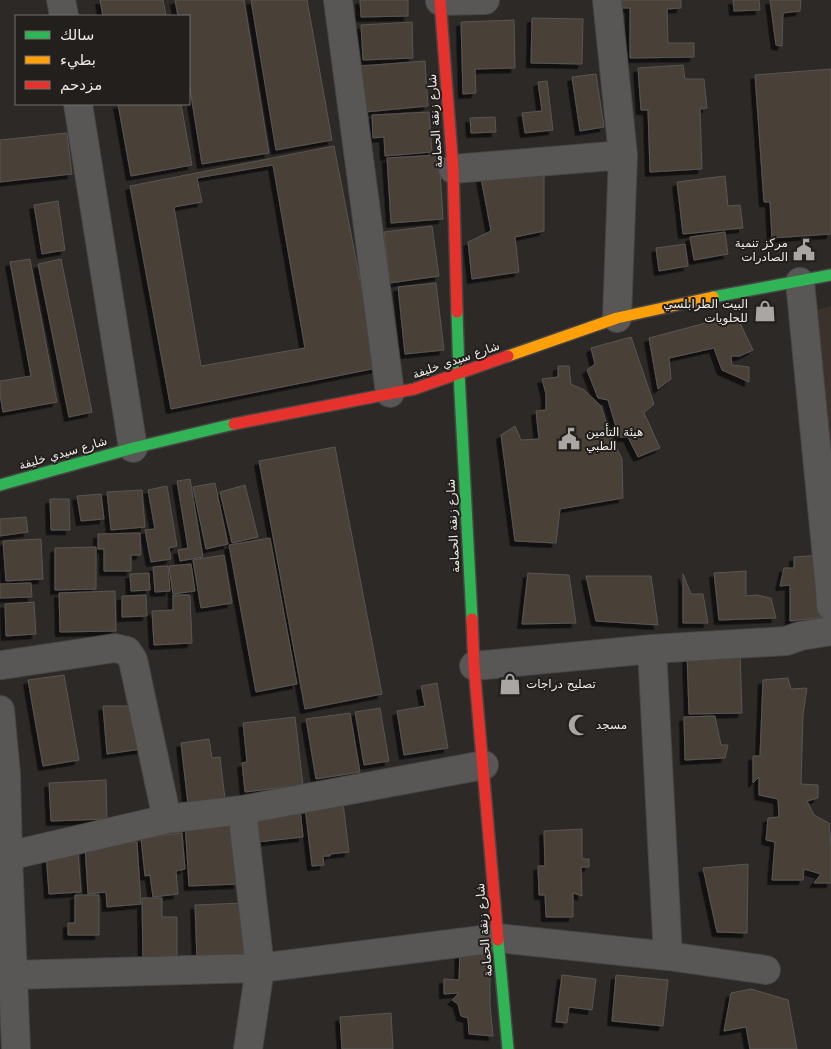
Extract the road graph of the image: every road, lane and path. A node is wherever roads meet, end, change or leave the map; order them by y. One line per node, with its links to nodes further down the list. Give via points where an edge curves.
1 (61, 0): 6 (street)
2 (338, 0): 14 (street)
3 (484, 0): 5 (street)
4 (607, 0): 8 (street)
5 (440, 1): 9 (street, شارع زنقة الحمامة)
6 (64, 15)
7 (78, 105): 15 (street)
8 (622, 154): 9 (street); 12 (street)
9 (453, 169): 13 (street, شارع زنقة الحمامة)
10 (831, 275): 11 (street, شارع سيدي خليفة)
11 (800, 282): 12 (street, شارع سيدي خليفة); 17 (street)
12 (617, 318): 13 (street, شارع سيدي خليفة)
13 (459, 373): 14 (street, شارع سيدي خليفة, via 414,389); 20 (street, شارع زنقة الحمامة)
14 (390, 393): 15 (street, شارع سيدي خليفة, via 241,422)
15 (133, 448): 16 (street, شارع سيدي خليفة)
16 (0, 485)
17 (831, 606)
18 (831, 631): 19 (street, via 786,641)
19 (652, 650): 20 (street); 28 (street)
20 (474, 666): 23 (street, شارع زنقة الحمامة)
21 (1, 669): 25 (street, via 115,648 127,651 133,660)
22 (0, 710): 26 (street)
23 (484, 765): 24 (street); 27 (street, شارع زنقة الحمامة)
24 (242, 810): 25 (street); 29 (street)
25 (167, 819): 26 (street)
26 (8, 856): 31 (street)
27 (498, 938): 28 (street); 29 (street); 34 (street, شارع زنقة الحمامة)
28 (668, 956): 30 (street)
29 (260, 968): 31 (street); 33 (street)
30 (766, 970)
31 (12, 975): 32 (street)
32 (16, 1049)
33 (248, 1049)
34 (508, 1049)

